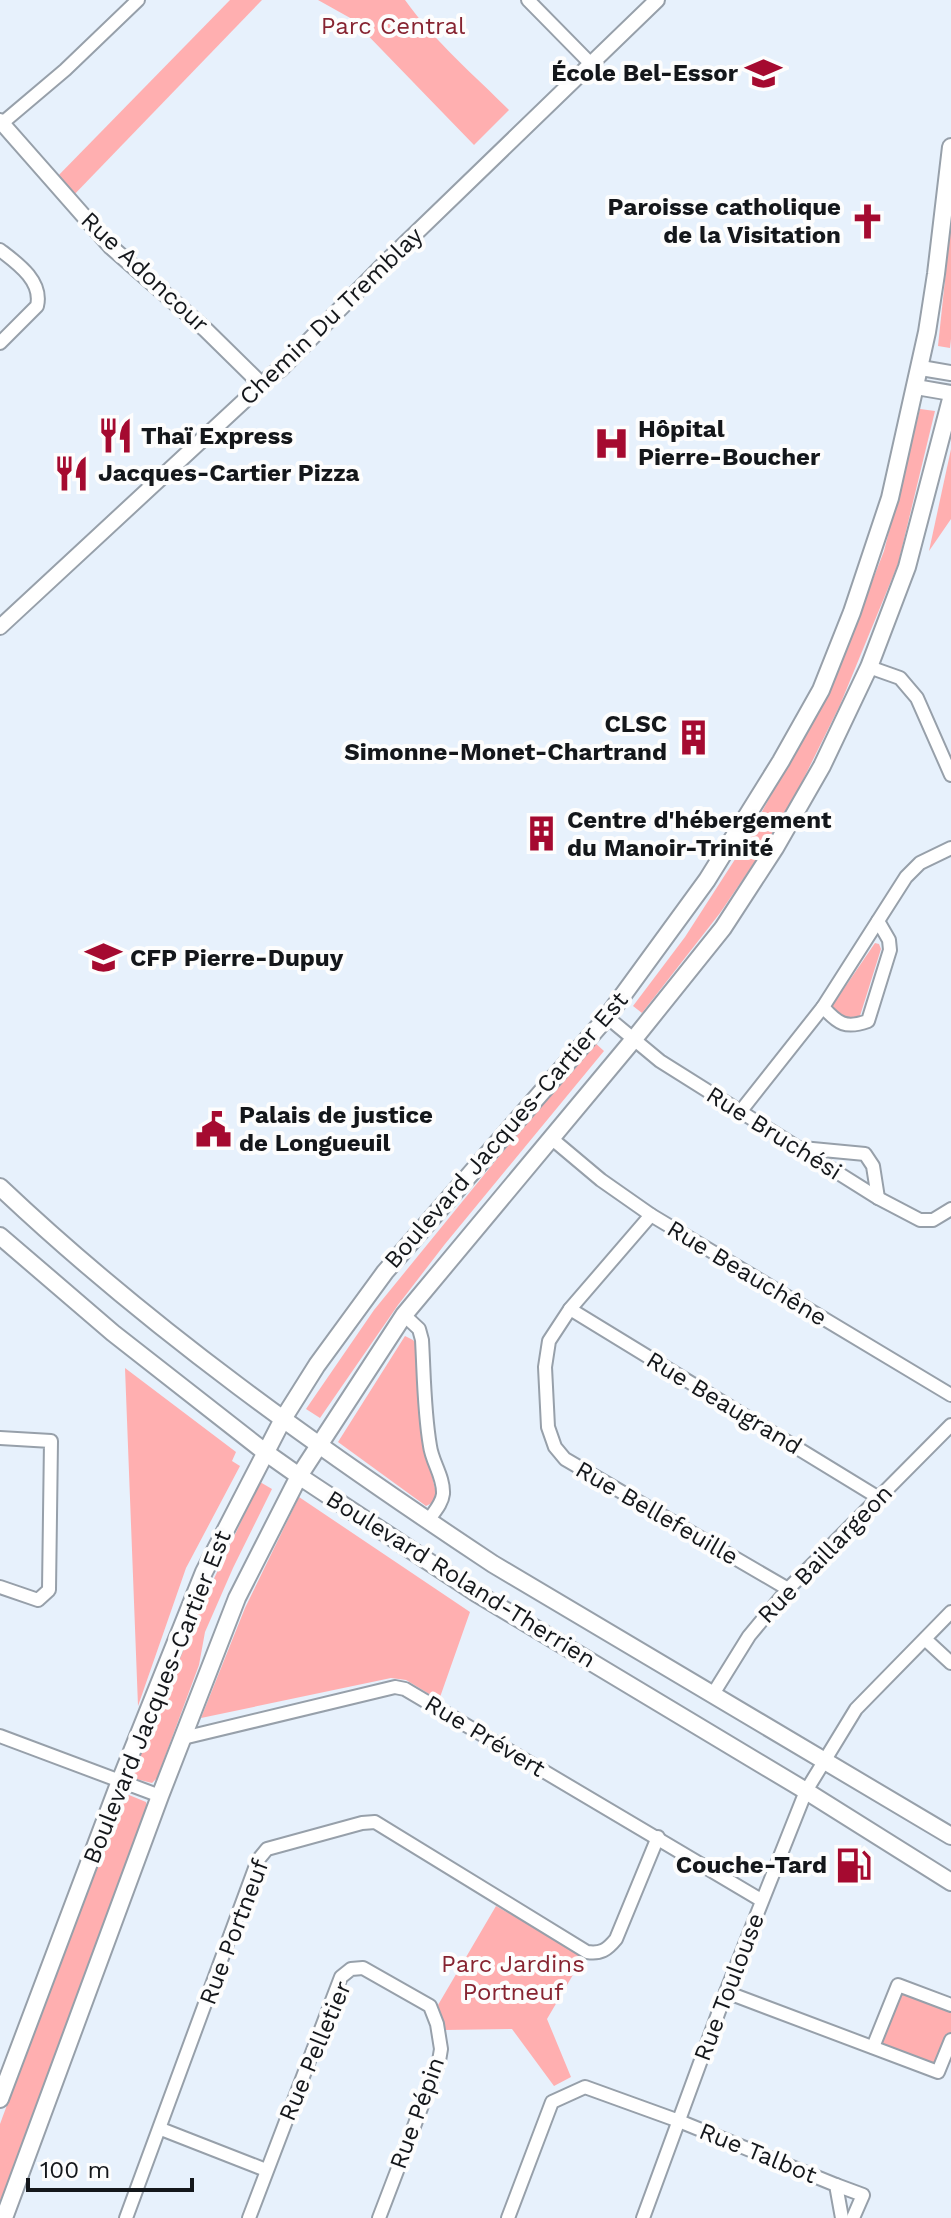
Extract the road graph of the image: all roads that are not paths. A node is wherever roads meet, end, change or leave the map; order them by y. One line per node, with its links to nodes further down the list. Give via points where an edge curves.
1 (138, 0): 5 (street)
2 (528, 0): 4 (street)
3 (657, 0): 4 (street, Chemin Du Tremblay)
4 (590, 63): 11 (street, Chemin Du Tremblay)
5 (1, 123): 11 (street, Rue Adoncour, via 111,247)
6 (951, 147): 9 (main road, Boulevard Jacques-Cartier Est)
7 (0, 250): 8 (street, via 22,268 39,298)
8 (0, 343)
9 (921, 368): 10 (street); 12 (main road, Boulevard Jacques-Cartier Est)
10 (951, 373)
11 (262, 385): 14 (street, Chemin Du Tremblay)
12 (916, 387): 13 (street); 20 (main road, Boulevard Jacques-Cartier Est, via 890,498 821,690 707,880)
13 (951, 396): 15 (main road, Boulevard Jacques-Cartier Est, via 907,567)
14 (0, 627)
15 (869, 667): 16 (street, via 900,678 917,698); 21 (main road, Boulevard Jacques-Cartier Est, via 775,848 723,928)
16 (951, 775)
17 (951, 848): 18 (street, via 920,863 906,877)
18 (878, 921): 19 (street); 19 (street, via 890,950 868,1021 854,1026 835,1021)
19 (823, 1007): 22 (street)
20 (607, 1017): 21 (street, Rue Bruchési); 33 (main road, Boulevard Jacques-Cartier Est, via 385,1272)
21 (634, 1039): 22 (street, Rue Bruchési); 23 (main road, Boulevard Jacques-Cartier Est)
22 (740, 1112): 24 (street, Rue Bruchési)
23 (551, 1138): 28 (street, Rue Beauchêne); 31 (main road, Boulevard Jacques-Cartier Est)
24 (798, 1148): 26 (street, Rue Bruchési); 26 (street, via 865,1154 873,1166)
25 (0, 1187): 33 (main road, Boulevard Roland-Therrien, via 121,1294)
26 (878, 1198): 27 (street, Rue Bruchési, via 920,1220 933,1220)
27 (951, 1209)
28 (651, 1215): 30 (street, Rue Bellefeuille); 32 (street, Rue Beauchêne)
29 (0, 1236): 37 (main road, Boulevard Roland-Therrien)
30 (570, 1309): 39 (street, Rue Beaugrand); 42 (street, Rue Bellefeuille, via 549,1341 545,1367 548,1427 555,1447 565,1459)
31 (404, 1315): 36 (main road, Boulevard Jacques-Cartier Est); 40 (street, Boulevard Roland-Therrien, via 422,1340 427,1431 443,1493)
32 (951, 1395)
33 (283, 1419): 36 (main road, Boulevard Roland-Therrien); 37 (main road, Boulevard Jacques-Cartier Est)
34 (951, 1425): 39 (street, Rue Baillargeon)
35 (0, 1438): 41 (street, via 51,1441 49,1590 38,1600)
36 (318, 1444): 38 (main road, Boulevard Jacques-Cartier Est); 40 (main road, Boulevard Roland-Therrien)
37 (265, 1452): 38 (main road, Boulevard Roland-Therrien); 50 (main road, Boulevard Jacques-Cartier Est, via 204,1572)
38 (299, 1476): 48 (main road, Boulevard Jacques-Cartier Est, via 237,1598); 51 (main road, Boulevard Roland-Therrien, via 476,1593)
39 (879, 1498): 42 (street, Rue Baillargeon)
40 (428, 1521): 46 (main road, Boulevard Roland-Therrien)
41 (0, 1587)
42 (788, 1589): 46 (street, Rue Baillargeon, via 749,1636)
43 (951, 1612): 44 (street, Rue Toulouse)
44 (925, 1639): 45 (street); 49 (street, Rue Toulouse, via 856,1709)
45 (951, 1663)
46 (713, 1694): 49 (main road, Boulevard Roland-Therrien)
47 (0, 1736): 50 (street)
48 (183, 1738): 52 (main road, Boulevard Jacques-Cartier Est); 54 (street, Rue Prévert, via 395,1687 405,1689)
49 (824, 1761): 51 (street, Rue Toulouse); 53 (main road, Boulevard Roland-Therrien)
50 (120, 1781): 52 (street); 62 (main road, Boulevard Jacques-Cartier Est)
51 (806, 1791): 55 (main road, Boulevard Roland-Therrien); 56 (street, Rue Toulouse)
52 (160, 1796): 67 (main road, Boulevard Jacques-Cartier Est)
53 (951, 1836)
54 (658, 1837): 56 (street, Rue Prévert); 64 (street, Rue Portneuf, via 616,1939 599,1954 587,1952 375,1822 267,1849 258,1860)
55 (951, 1882)
56 (761, 1900): 57 (street, Rue Toulouse)
57 (726, 1992): 61 (street); 63 (street, Rue Toulouse)
58 (951, 2005): 61 (street, via 898,1985)
59 (430, 2006): 65 (street, Rue Pelletier, via 363,1968 341,1977); 70 (street, Rue Pépin, via 437,2024 439,2061)
60 (951, 2040): 61 (street, via 938,2072)
61 (873, 2047)
62 (0, 2099)
63 (679, 2121): 66 (street, Rue Talbot); 71 (street, Rue Talbot, via 585,2087 552,2102); 72 (street, Rue Toulouse)
64 (161, 2129): 65 (street); 68 (street, Rue Portneuf)
65 (266, 2170): 69 (street, Rue Pelletier)
66 (836, 2185): 73 (street, Rue Talbot); 74 (street, Rue Talbot, via 863,2195)
67 (4, 2218)
68 (126, 2218)
69 (249, 2218)
70 (379, 2218)
71 (508, 2218)
72 (643, 2218)
73 (842, 2218)
74 (853, 2218)

